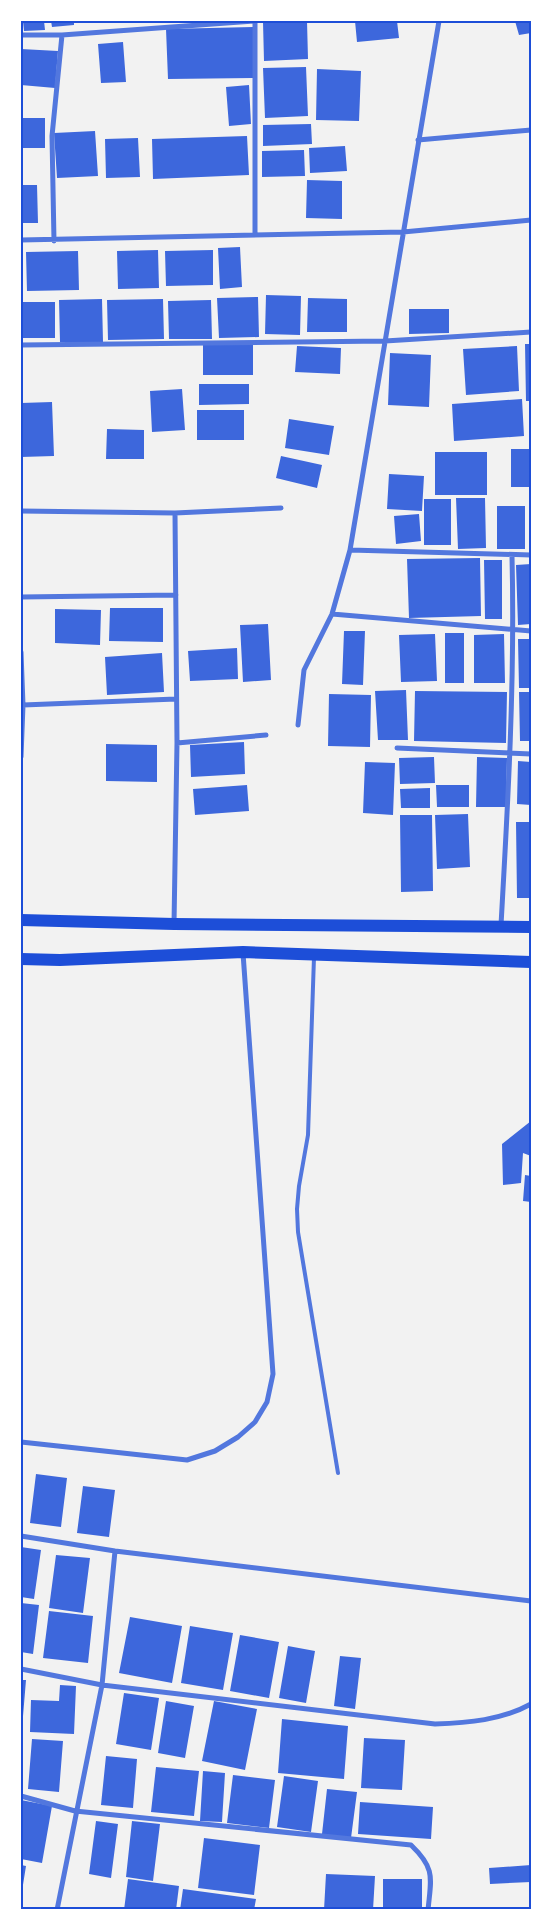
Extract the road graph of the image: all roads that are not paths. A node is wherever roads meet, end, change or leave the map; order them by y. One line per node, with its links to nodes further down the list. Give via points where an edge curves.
1 (255, 21): 4 (street); 9 (street)
2 (439, 21): 6 (street)
3 (21, 35): 4 (street)
4 (62, 35): 11 (street, via 52,136)
5 (531, 130): 6 (street)
6 (418, 140): 8 (street)
7 (531, 220): 8 (street)
8 (403, 232): 9 (street); 13 (street)
9 (256, 234): 11 (street)
10 (21, 240): 11 (street)
11 (54, 241)
12 (531, 332): 13 (street)
13 (385, 341): 14 (street); 18 (street)
14 (21, 345)
15 (281, 508): 17 (street)
16 (21, 511): 17 (street)
17 (175, 514): 21 (street)
18 (350, 550): 20 (street); 23 (street)
19 (531, 555): 20 (street)
20 (512, 556): 24 (street)
21 (176, 595): 22 (street); 27 (street)
22 (21, 597)
23 (332, 614): 24 (street); 29 (street, via 304,670)
24 (514, 630): 25 (street); 33 (street)
25 (531, 631)
26 (21, 652): 28 (street)
27 (176, 699): 28 (street); 31 (street)
28 (23, 705): 35 (street)
29 (298, 725)
30 (266, 735): 31 (street)
31 (177, 743): 37 (street)
32 (397, 748): 33 (street)
33 (511, 753): 34 (street); 38 (street)
34 (531, 754)
35 (21, 757)
36 (21, 920): 37 (main road)
37 (174, 924): 38 (main road)
38 (501, 926): 39 (main road)
39 (531, 927)
40 (243, 952): 41 (main road); 42 (main road); 44 (street, via 273,1374 267,1402 255,1422 238,1436 215,1451 187,1460)
41 (314, 954): 43 (main road); 45 (lane, via 308,1135 297,1209 298,1232)
42 (21, 959)
43 (531, 962)
44 (21, 1442)
45 (338, 1473)
46 (21, 1536): 47 (street)
47 (115, 1550): 48 (street); 50 (street)
48 (531, 1600)
49 (21, 1669): 50 (street)
50 (102, 1685): 51 (street, via 435,1724 473,1723 519,1711); 53 (street)
51 (531, 1704)
52 (21, 1796): 53 (street)
53 (75, 1811): 54 (street); 55 (street, via 411,1845 425,1859 431,1876)
54 (56, 1910)
55 (428, 1910)

